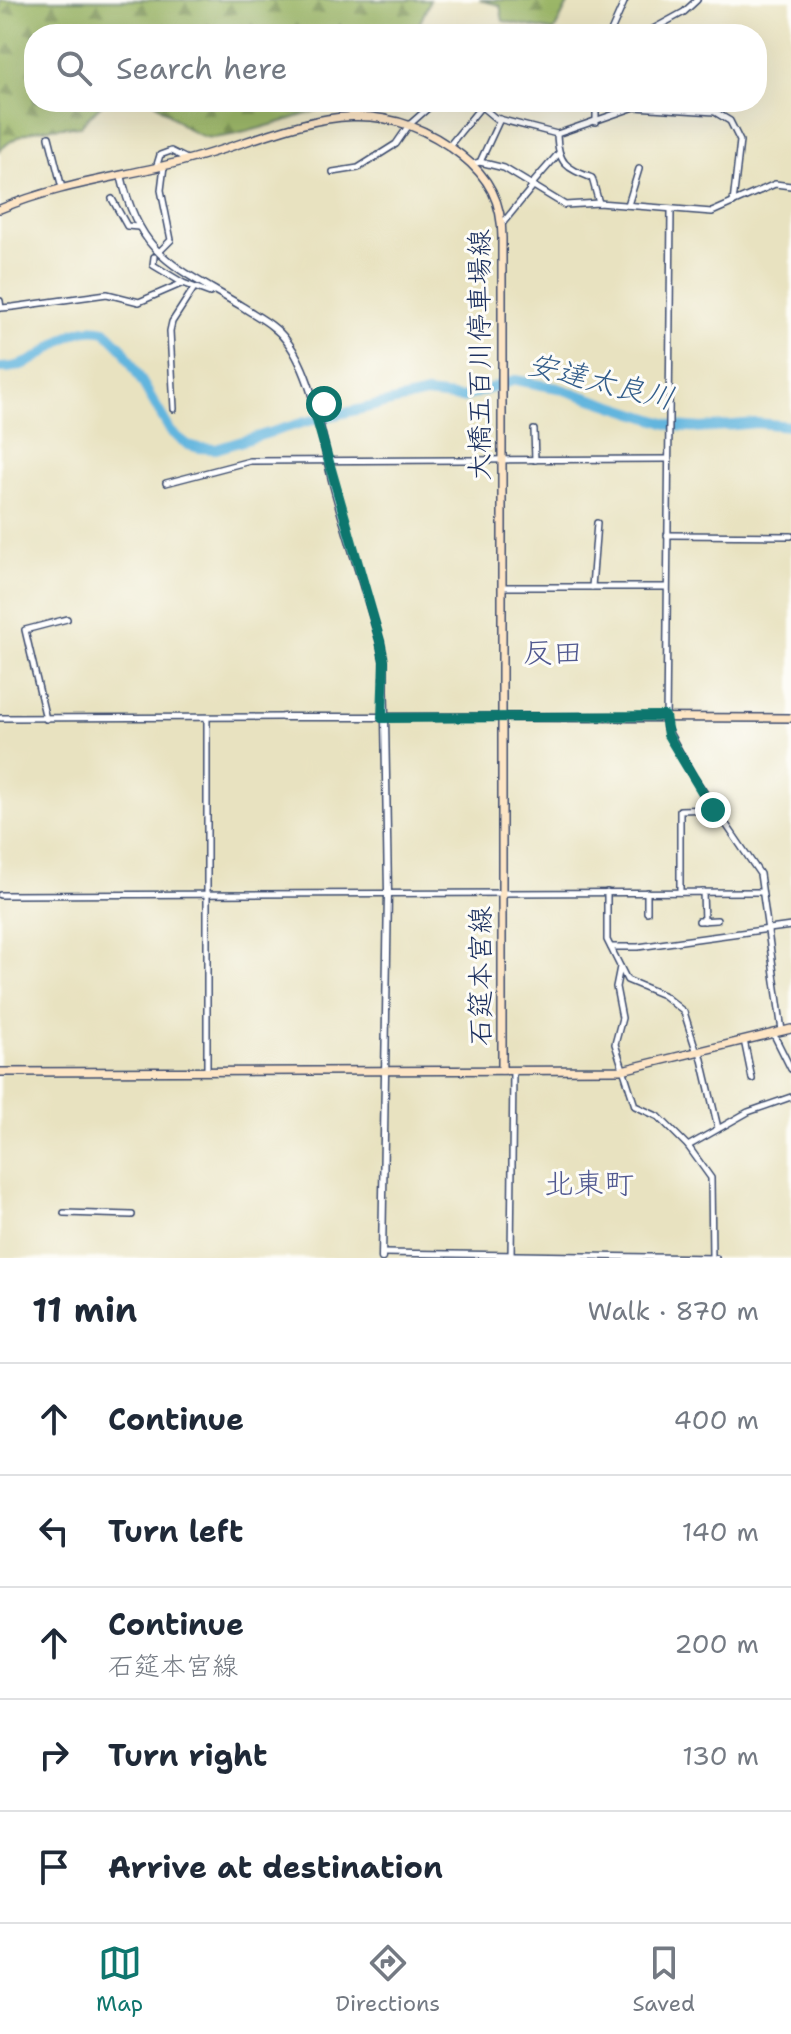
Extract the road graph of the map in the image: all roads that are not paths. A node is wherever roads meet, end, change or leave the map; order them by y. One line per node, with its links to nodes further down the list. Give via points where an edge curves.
1 (625, 0): 3 (street)
2 (697, 0): 4 (street)
3 (614, 24)
4 (663, 24)
5 (424, 112): 13 (street)
6 (473, 112): 16 (street)
7 (489, 112): 11 (street)
8 (596, 112): 12 (street)
9 (622, 112): 12 (street)
10 (709, 112): 29 (street, via 738,131)
11 (500, 119): 14 (street); 19 (street)
12 (596, 122): 14 (street)
13 (409, 125): 16 (main road, 大橋五百川停車場線); 18 (main road, 大橋五百川停車場線, via 332,116); 22 (street, via 401,139 363,165)
14 (557, 134): 17 (street)
15 (49, 137): 26 (street)
16 (449, 146): 19 (main road, 大橋五百川停車場線)
17 (559, 153): 24 (street); 28 (street, via 573,173 592,178)
18 (188, 160): 20 (main road, 大橋五百川停車場線); 20 (street, via 171,151 160,155)
19 (476, 163): 24 (street, via 504,168); 33 (main road, 大橋五百川停車場線, via 493,191)
20 (160, 167): 23 (main road, 大橋五百川停車場線); 35 (street, via 171,240)
21 (639, 169): 30 (street)
22 (333, 172)
23 (121, 175): 26 (main road, 大橋五百川停車場線); 34 (street)
24 (533, 184): 28 (street, via 559,204); 33 (street)
25 (791, 186): 29 (street, via 775,184)
26 (62, 188): 31 (main road, 大橋五百川停車場線)
27 (112, 199): 34 (street, via 127,226)
28 (599, 203): 30 (street)
29 (733, 203): 32 (street, via 712,212)
30 (628, 205): 32 (street)
31 (0, 209)
32 (671, 211): 45 (street)
33 (502, 224): 47 (main road, 大橋五百川停車場線)
34 (138, 227): 39 (street, via 166,262)
35 (161, 250)
36 (154, 257): 37 (street, via 153,265)
37 (183, 283): 38 (street); 40 (street, via 139,302 107,294 1,308)
38 (194, 288): 39 (street); 43 (street, via 170,331)
39 (214, 290): 42 (street, via 285,338)
40 (0, 301)
41 (330, 397): 42 (street)
42 (314, 408): 48 (street)
43 (174, 409)
44 (534, 430): 46 (street)
45 (668, 459): 46 (street); 51 (street)
46 (535, 460): 47 (street)
47 (502, 461): 48 (street); 53 (main road, 大橋五百川停車場線)
48 (328, 462): 49 (street, via 250,461); 62 (street, via 380,641)
49 (166, 483)
50 (597, 523): 54 (street)
51 (667, 535): 52 (street); 55 (street)
52 (791, 536)
53 (503, 587): 54 (street); 59 (main road, 大橋五百川停車場線)
54 (592, 587): 55 (street)
55 (666, 587): 57 (street)
56 (67, 619): 64 (street, via 25,630)
57 (665, 716): 59 (main road); 63 (main road); 65 (street, via 668,735)
58 (283, 717): 61 (street); 62 (street)
59 (502, 717): 62 (street); 67 (main road, 石筵本宮線)
60 (0, 718): 64 (street)
61 (207, 718): 64 (street); 73 (street)
62 (382, 718): 66 (street)
63 (791, 718)
64 (46, 719)
65 (715, 809): 70 (street, via 680,810); 72 (street, via 760,874)
66 (388, 892): 67 (street); 73 (street); 85 (street)
67 (503, 892): 68 (street); 87 (main road, 石筵本宮線)
68 (607, 892): 69 (street); 79 (street)
69 (647, 892): 70 (street); 75 (street)
70 (680, 892): 71 (street)
71 (703, 892): 72 (street); 76 (street, via 702,921)
72 (762, 892): 78 (street)
73 (206, 894): 74 (street); 90 (street)
74 (0, 895)
75 (647, 912)
76 (717, 920)
77 (791, 926): 78 (street)
78 (768, 928): 79 (street); 82 (street)
79 (611, 947): 80 (street)
80 (620, 967): 84 (street, via 633,985 663,995 687,1015); 89 (street, via 616,987 622,1018 615,1044)
81 (791, 1029): 82 (main road)
82 (778, 1032): 83 (main road); 86 (street)
83 (744, 1040): 84 (main road); 92 (street)
84 (698, 1050): 89 (main road); 94 (street)
85 (385, 1069): 87 (main road, 石筵本宮線); 90 (main road, 石筵本宮線); 98 (street)
86 (791, 1069)
87 (502, 1070): 88 (main road)
88 (513, 1070): 89 (main road); 99 (street)
89 (622, 1070): 95 (street, via 635,1106 654,1113)
90 (207, 1071): 91 (main road, 石筵本宮線)
91 (0, 1072)
92 (752, 1079)
93 (791, 1097): 94 (street)
94 (718, 1128): 95 (street)
95 (688, 1146): 100 (street, via 713,1185)
96 (64, 1213): 97 (street)
97 (132, 1215)
98 (382, 1255): 99 (street)
99 (511, 1256): 100 (street)
100 (713, 1258)

